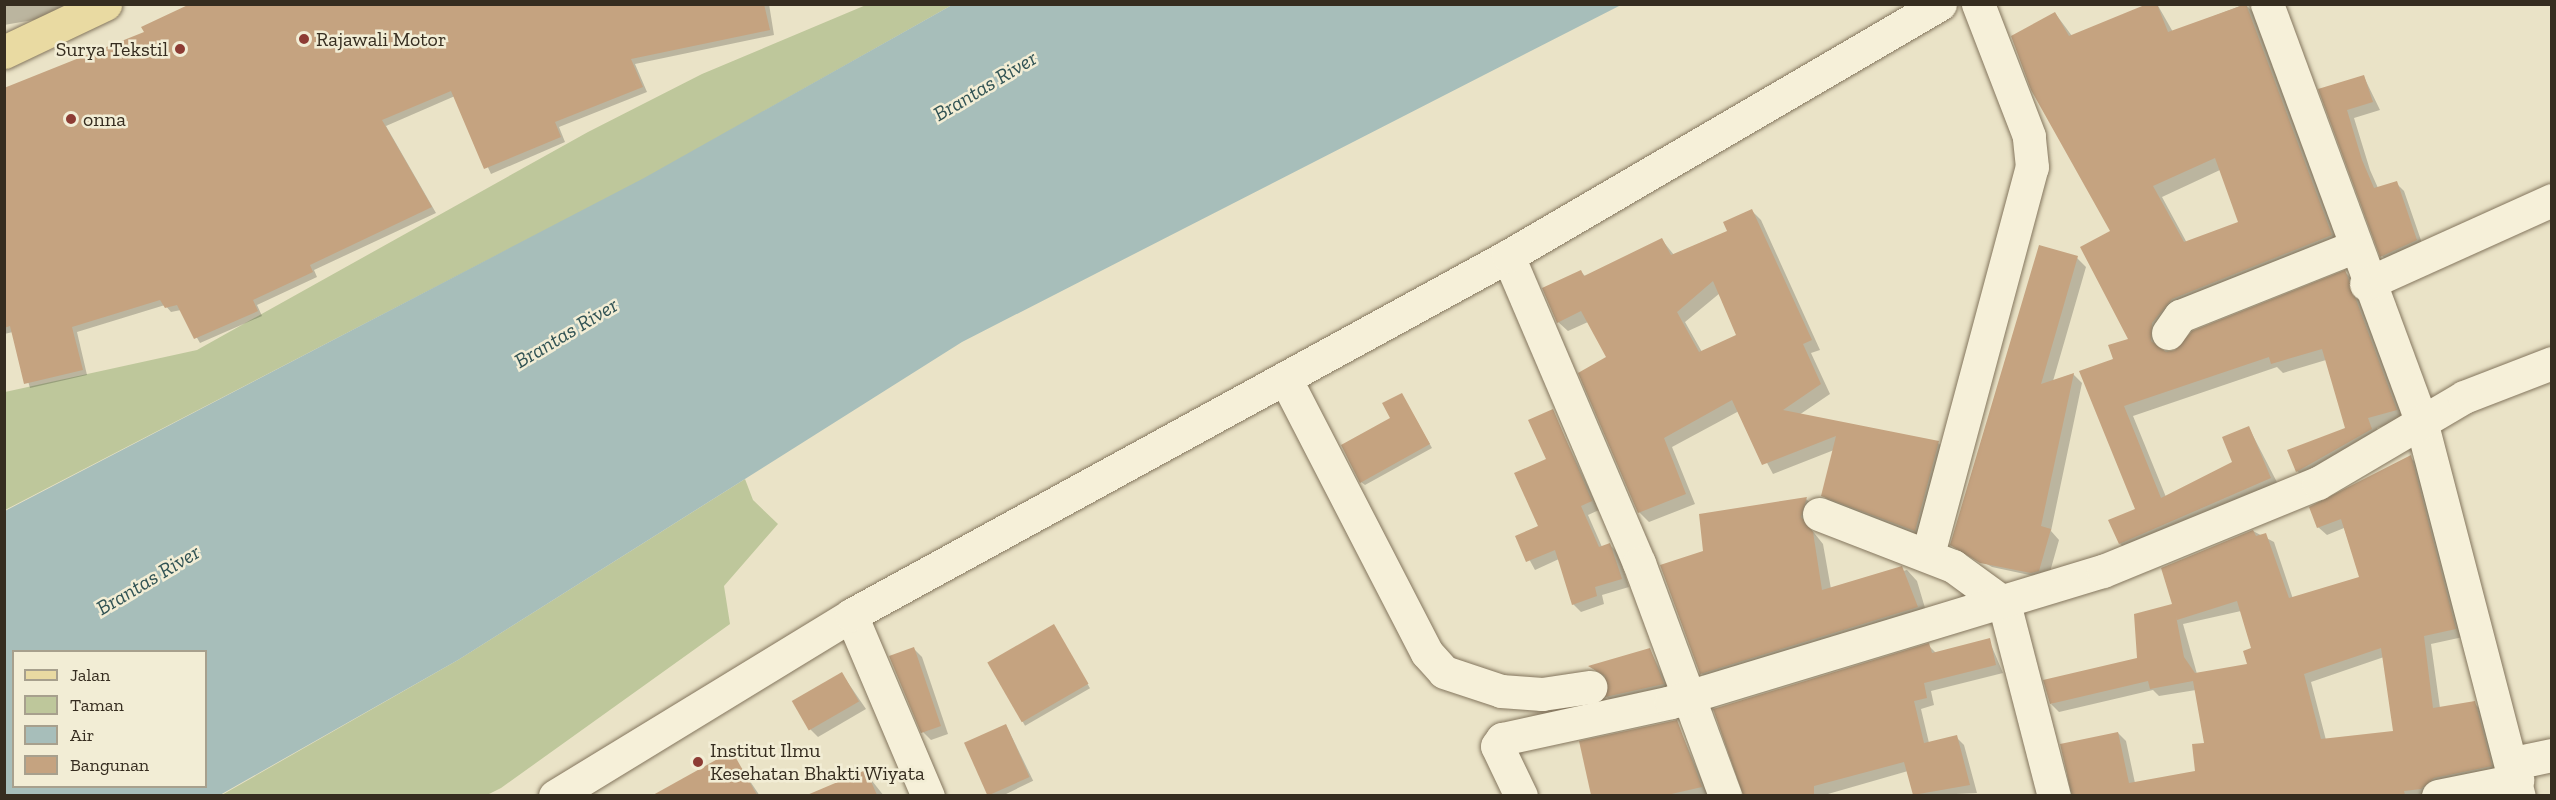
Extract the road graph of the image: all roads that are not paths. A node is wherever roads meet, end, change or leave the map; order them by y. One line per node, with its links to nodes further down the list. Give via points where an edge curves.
1 (105, 4): 5 (main road)
2 (1941, 4): 8 (street)
3 (1978, 4): 15 (street, via 2029,136 2032,167)
4 (2267, 4): 7 (street)
5 (4, 52)
6 (2552, 200): 9 (street)
7 (2353, 247): 9 (street); 10 (street, via 2180,316)
8 (1508, 256): 12 (street); 19 (street)
9 (2366, 284): 13 (street)
10 (2168, 333)
11 (2552, 363): 13 (street)
12 (1285, 378): 17 (street); 18 (street, via 1427,653 1443,672 1502,691 1542,694)
13 (2421, 421): 16 (street, via 2364,460 2308,488 2103,571); 21 (street)
14 (1819, 514): 15 (street)
15 (1928, 554): 16 (street, via 1977,578)
16 (2004, 603): 19 (street); 26 (street)
17 (851, 615): 22 (street); 23 (street)
18 (1590, 687)
19 (1691, 695): 24 (street, via 1502,739 1497,746); 25 (street)
20 (2552, 756): 21 (street)
21 (2517, 780): 27 (street)
22 (564, 793)
23 (928, 795)
24 (1521, 795)
25 (1725, 795)
26 (2054, 795)
27 (2438, 795)

